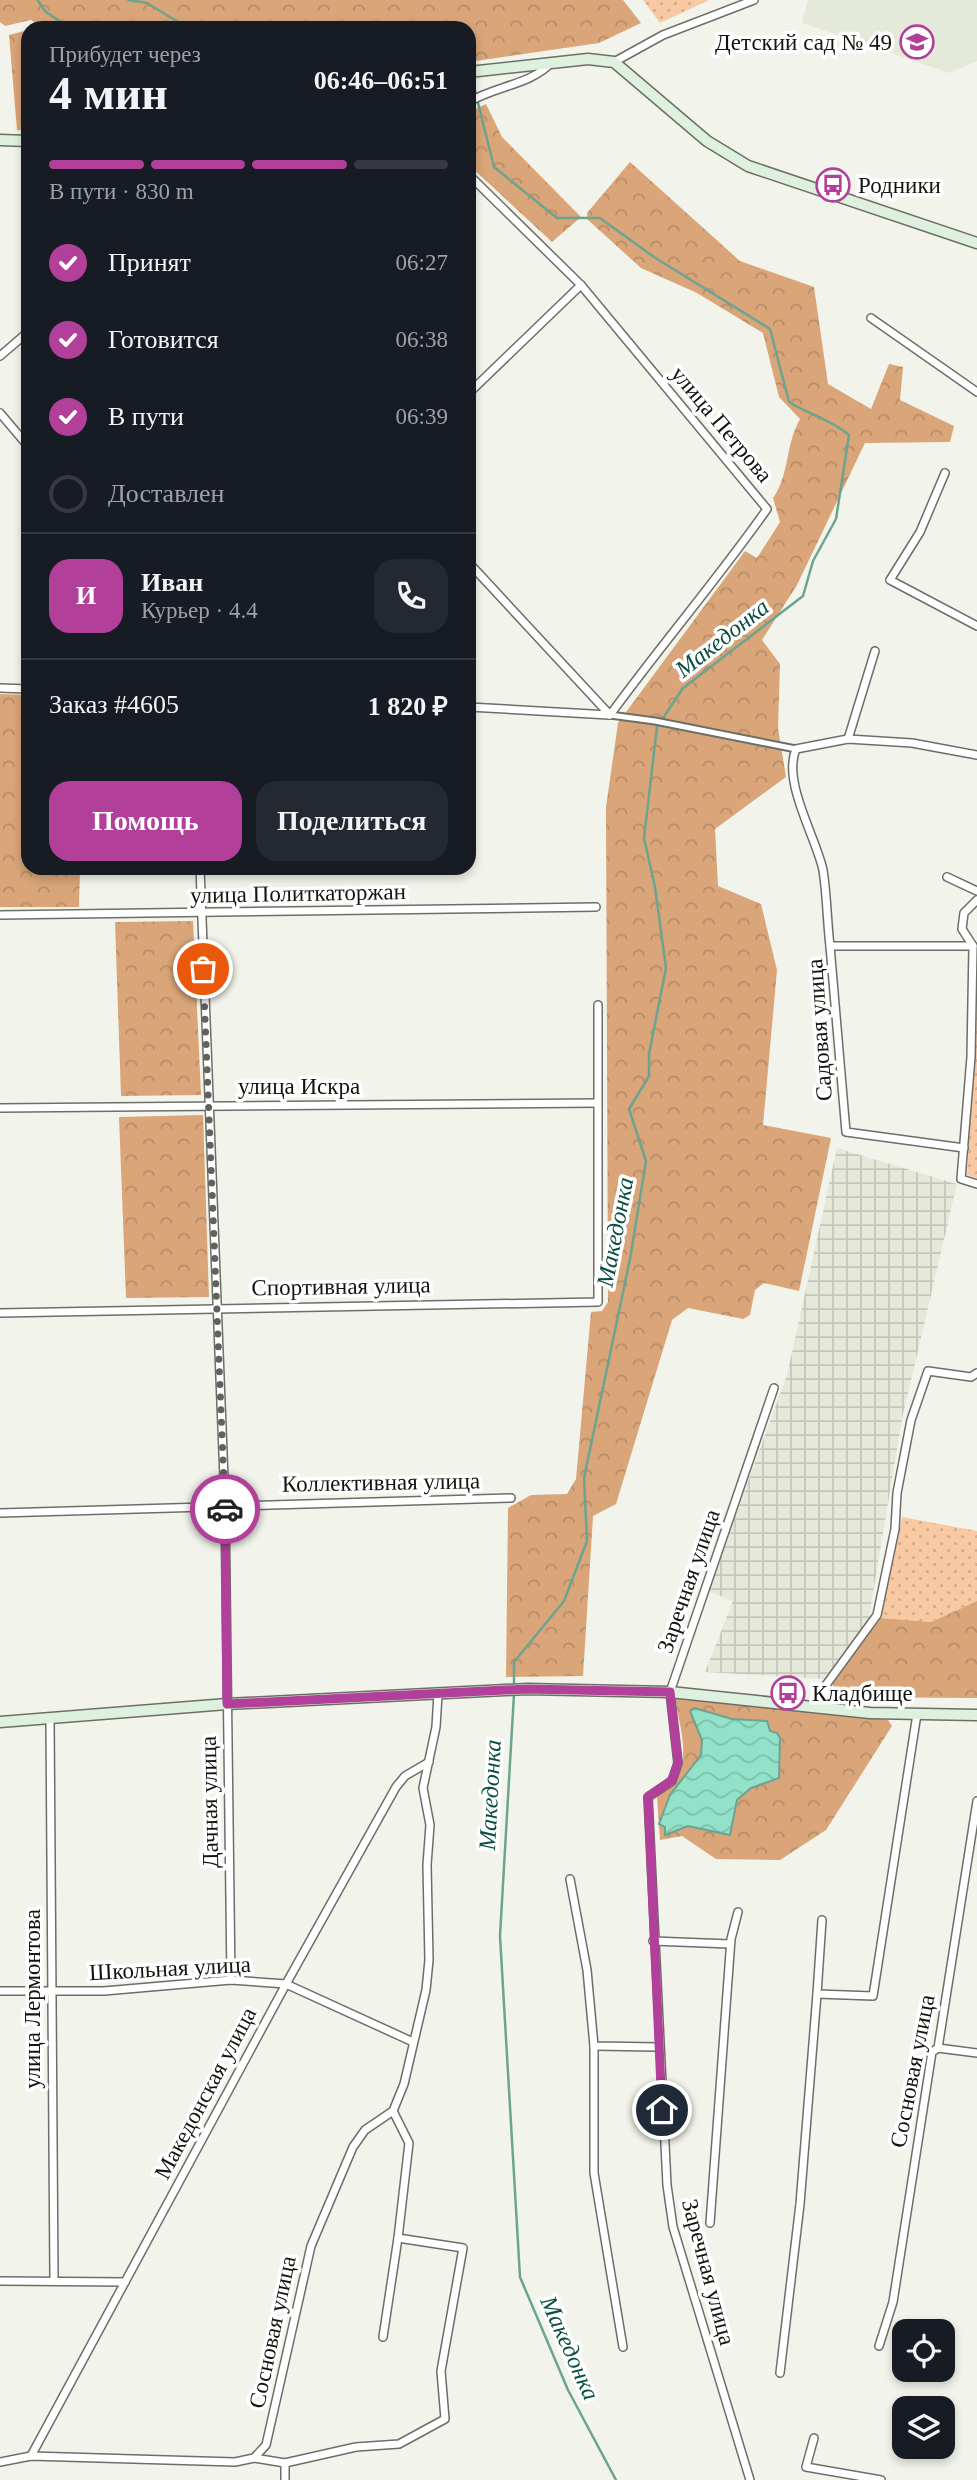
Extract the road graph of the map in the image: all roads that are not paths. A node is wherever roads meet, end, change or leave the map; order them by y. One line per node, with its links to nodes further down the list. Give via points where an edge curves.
1 (754, 0): 3 (street, via 663,35)
2 (552, 62): 3 (main road); 4 (main road); 5 (street, via 542,72)
3 (614, 62): 9 (main road, via 707,141 748,166)
4 (476, 71)
5 (476, 98)
6 (0, 140): 7 (main road)
7 (21, 141)
8 (476, 182): 10 (street, улица Петрова)
9 (977, 243)
10 (581, 285): 14 (street); 25 (street, улица Петрова, via 767,509)
11 (871, 318): 15 (street)
12 (21, 338): 13 (street)
13 (0, 356)
14 (476, 386)
15 (977, 392)
16 (0, 413): 17 (street)
17 (21, 438)
18 (945, 473): 20 (street, via 920,532 890,580)
19 (476, 571): 25 (street)
20 (977, 626)
21 (875, 651): 26 (street)
22 (0, 688): 23 (street)
23 (21, 689)
24 (476, 707): 25 (street)
25 (610, 715): 27 (street)
26 (848, 739): 27 (street); 28 (street, via 912,743)
27 (796, 750): 36 (street, via 791,760 822,869)
28 (977, 755)
29 (200, 875): 34 (street, Дачная улица)
30 (947, 877): 31 (street)
31 (977, 891)
32 (977, 900): 37 (street, via 964,913 962,929)
33 (596, 907): 34 (street, улица Политкаторжан)
34 (200, 914): 35 (street, улица Политкаторжан); 40 (street, Дачная улица)
35 (0, 915)
36 (830, 946): 37 (street, Садовая улица); 42 (street, Садовая улица, via 846,1132)
37 (973, 946): 42 (street)
38 (598, 1005): 39 (street)
39 (597, 1103): 40 (street, улица Искра); 44 (street, Спортивная улица, via 598,1302)
40 (209, 1105): 41 (street, улица Искра); 44 (street, Дачная улица)
41 (0, 1108)
42 (964, 1148): 43 (street, via 961,1179)
43 (977, 1184)
44 (217, 1307): 45 (street, Спортивная улица); 49 (street, Дачная улица)
45 (0, 1312)
46 (977, 1373): 54 (street, via 971,1377 928,1371 911,1420 877,1615 826,1685)
47 (775, 1388): 51 (street, Заречная улица)
48 (511, 1499): 49 (street, Коллективная улица)
49 (225, 1504): 50 (street, Коллективная улица); 53 (street, Дачная улица)
50 (0, 1513)
51 (670, 1692): 52 (main road, via 527,1689); 54 (main road); 64 (street, Заречная улица, via 678,1763 672,1780 648,1797)
52 (438, 1694): 53 (main road); 59 (street)
53 (227, 1704): 57 (main road); 66 (street, Дачная улица)
54 (823, 1707): 55 (main road)
55 (917, 1714): 56 (main road); 70 (street, via 873,1996)
56 (977, 1715)
57 (50, 1718): 58 (main road); 69 (street, улица Лермонтова)
58 (0, 1721)
59 (429, 1762): 67 (street, Македонская улица, via 404,1776 396,1787); 71 (street, via 423,1788 430,1825 426,1884 429,1960)
60 (977, 1801): 74 (street, Сосновая улица)
61 (570, 1879): 72 (street, via 587,1970)
62 (738, 1912): 65 (street)
63 (822, 1920): 70 (street)
64 (653, 1941): 65 (street); 73 (street, Заречная улица)
65 (730, 1944): 77 (street)
66 (230, 1980): 67 (street, Школьная улица); 69 (street, Школьная улица)
67 (286, 1984): 71 (street, Школьная улица); 81 (street, Македонская улица)
68 (0, 1991): 69 (street, Школьная улица)
69 (51, 1993): 79 (street, улица Лермонтова)
70 (817, 1994): 85 (street)
71 (413, 2042): 76 (street)
72 (594, 2046): 73 (street); 84 (street, via 594,2173)
73 (658, 2047): 92 (street, Заречная улица, via 673,2227)
74 (938, 2048): 75 (street); 83 (street, Сосновая улица, via 932,2052 893,2302)
75 (977, 2053)
76 (393, 2111): 78 (street, via 410,2143); 88 (street, Сосновая улица, via 365,2130 353,2147 311,2246 266,2445)
77 (710, 2223)
78 (398, 2238): 82 (street); 90 (street, via 463,2248 441,2371 446,2419 399,2444 356,2447)
79 (54, 2280): 80 (street); 81 (street)
80 (0, 2281)
81 (125, 2281): 87 (street, Македонская улица)
82 (383, 2337)
83 (879, 2346)
84 (624, 2347)
85 (780, 2373)
86 (814, 2438): 93 (street, via 806,2467)
87 (32, 2456): 88 (street, via 235,2462); 89 (street)
88 (254, 2458): 90 (street)
89 (0, 2462)
90 (285, 2463): 91 (street)
91 (285, 2480)
92 (750, 2480)
93 (881, 2480)

